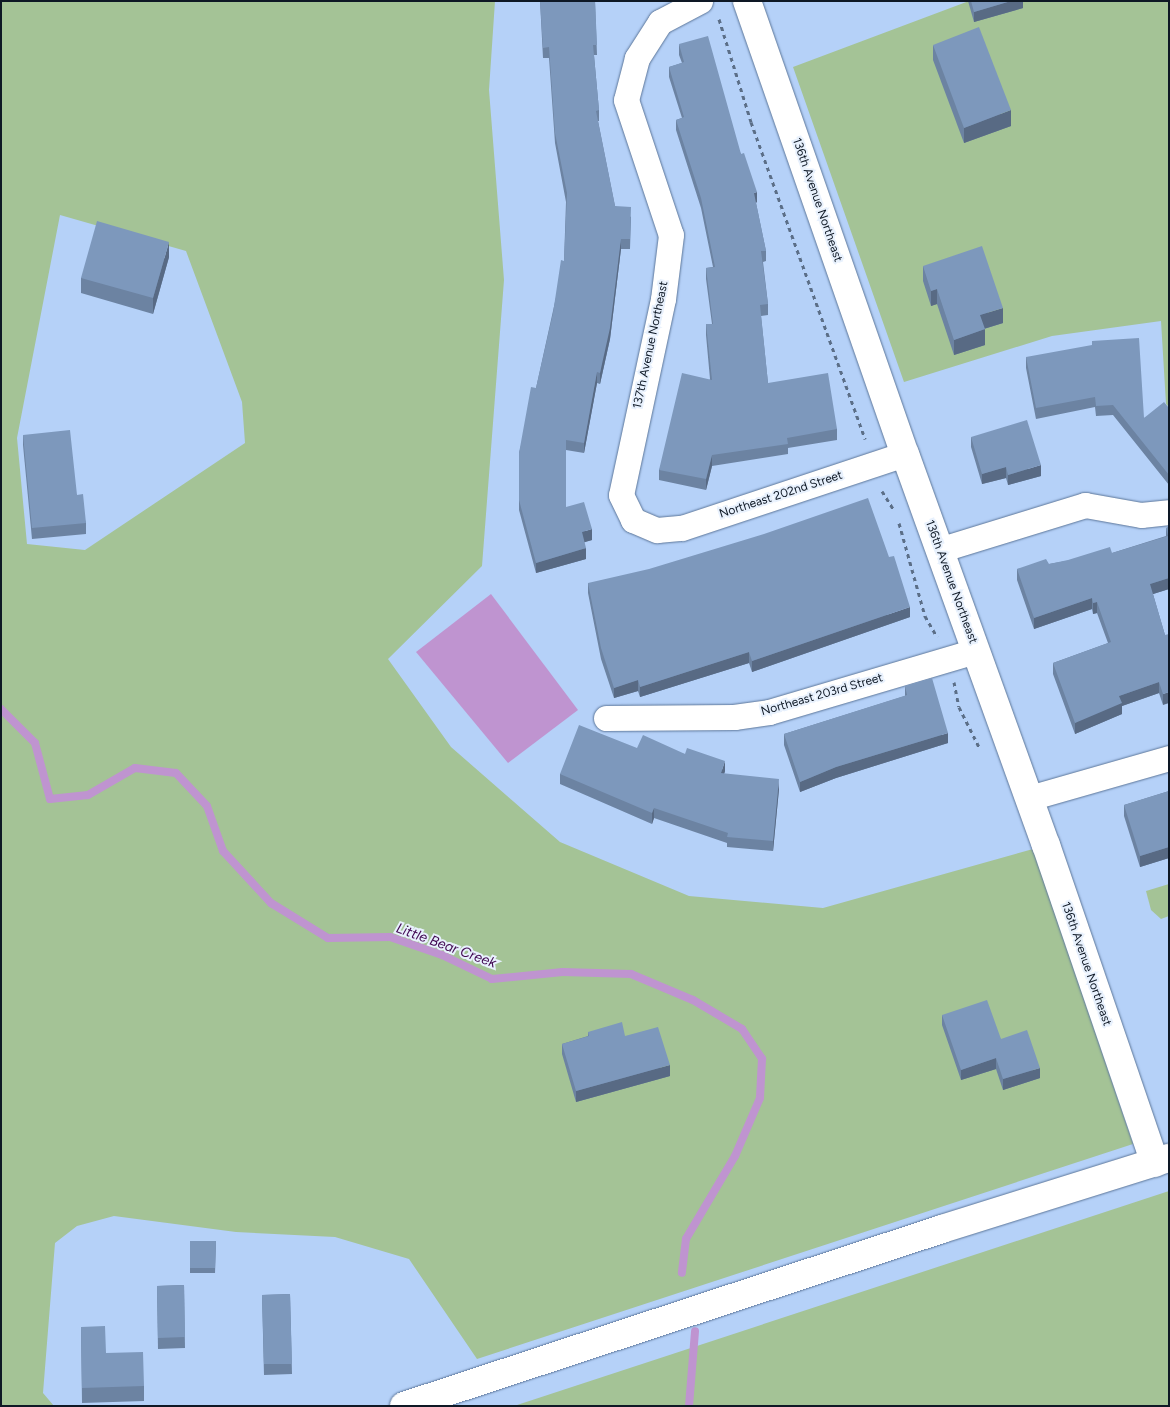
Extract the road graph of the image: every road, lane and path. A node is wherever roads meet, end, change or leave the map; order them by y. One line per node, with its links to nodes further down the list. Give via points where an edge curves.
1 (747, 1): 4 (street, 136th Avenue Northeast)
2 (709, 8): 3 (path); 7 (street, 137th Avenue Northeast, via 660,22 637,58 626,100 671,235 663,299 621,495 633,520)
3 (865, 439)
4 (905, 454): 7 (street, Northeast 202nd Street, via 682,528); 8 (street, 136th Avenue Northeast)
5 (882, 491): 9 (path, via 898,522 925,616)
6 (1169, 512): 8 (street, via 1141,515 1085,505)
7 (657, 530)
8 (939, 550): 10 (street, 136th Avenue Northeast)
9 (932, 624)
10 (975, 651): 12 (street, Northeast 203rd Street, via 769,712 734,718); 15 (street, 136th Avenue Northeast)
11 (953, 680): 13 (path, via 959,707)
12 (606, 718)
13 (979, 747)
14 (1169, 758): 15 (street)
15 (1029, 798): 16 (street, 136th Avenue Northeast)
16 (1162, 1161): 17 (street, via 925,1234)
17 (404, 1406)

